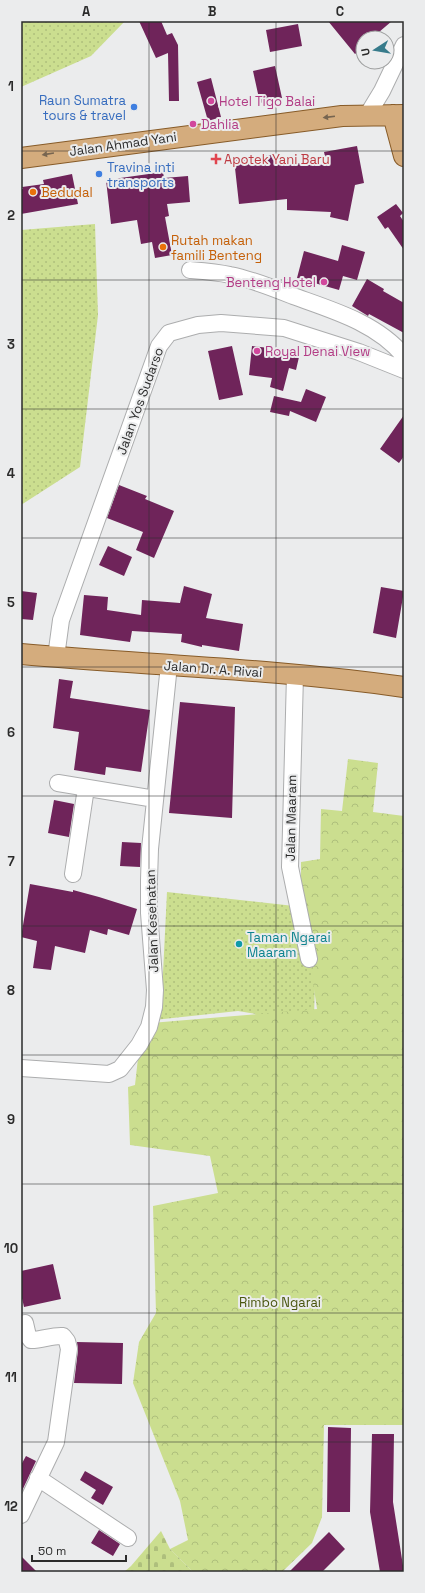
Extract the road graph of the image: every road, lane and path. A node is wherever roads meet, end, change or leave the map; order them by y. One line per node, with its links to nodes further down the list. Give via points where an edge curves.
1 (404, 45): 2 (street)
2 (382, 91): 3 (street); 4 (street)
3 (368, 114): 4 (main road, Jalan Ahmad Yani); 6 (main road, Jalan Ahmad Yani, one-way to 6, via 240,128)
4 (398, 115): 5 (main road)
5 (404, 156)
6 (21, 158)
7 (190, 270): 8 (street, via 230,275 336,311 368,327 396,346)
8 (404, 356)
9 (404, 370): 11 (street, Jalan Yos Sudarso, via 359,352 284,328 221,323 198,325 170,333 159,346 61,620)
10 (21, 654): 11 (main road, Jalan Dr. A. Rivai)
11 (56, 657): 12 (main road, Jalan Dr. A. Rivai)
12 (169, 665): 13 (main road, Jalan Dr. A. Rivai); 17 (street, Jalan Kesehatan)
13 (295, 675): 14 (main road, Jalan Dr. A. Rivai); 19 (street, Jalan Maaram, via 290,867)
14 (404, 687)
15 (58, 783): 16 (street)
16 (86, 788): 17 (street); 18 (street)
17 (155, 799): 20 (street, Jalan Kesehatan, via 149,913 155,990 149,1027 120,1069 109,1074)
18 (73, 874)
19 (309, 959)
20 (21, 1068)
21 (25, 1323): 22 (street, via 31,1340 63,1336 69,1349 58,1436)
22 (38, 1478): 23 (street); 24 (street)
23 (21, 1515)
24 (128, 1538)

